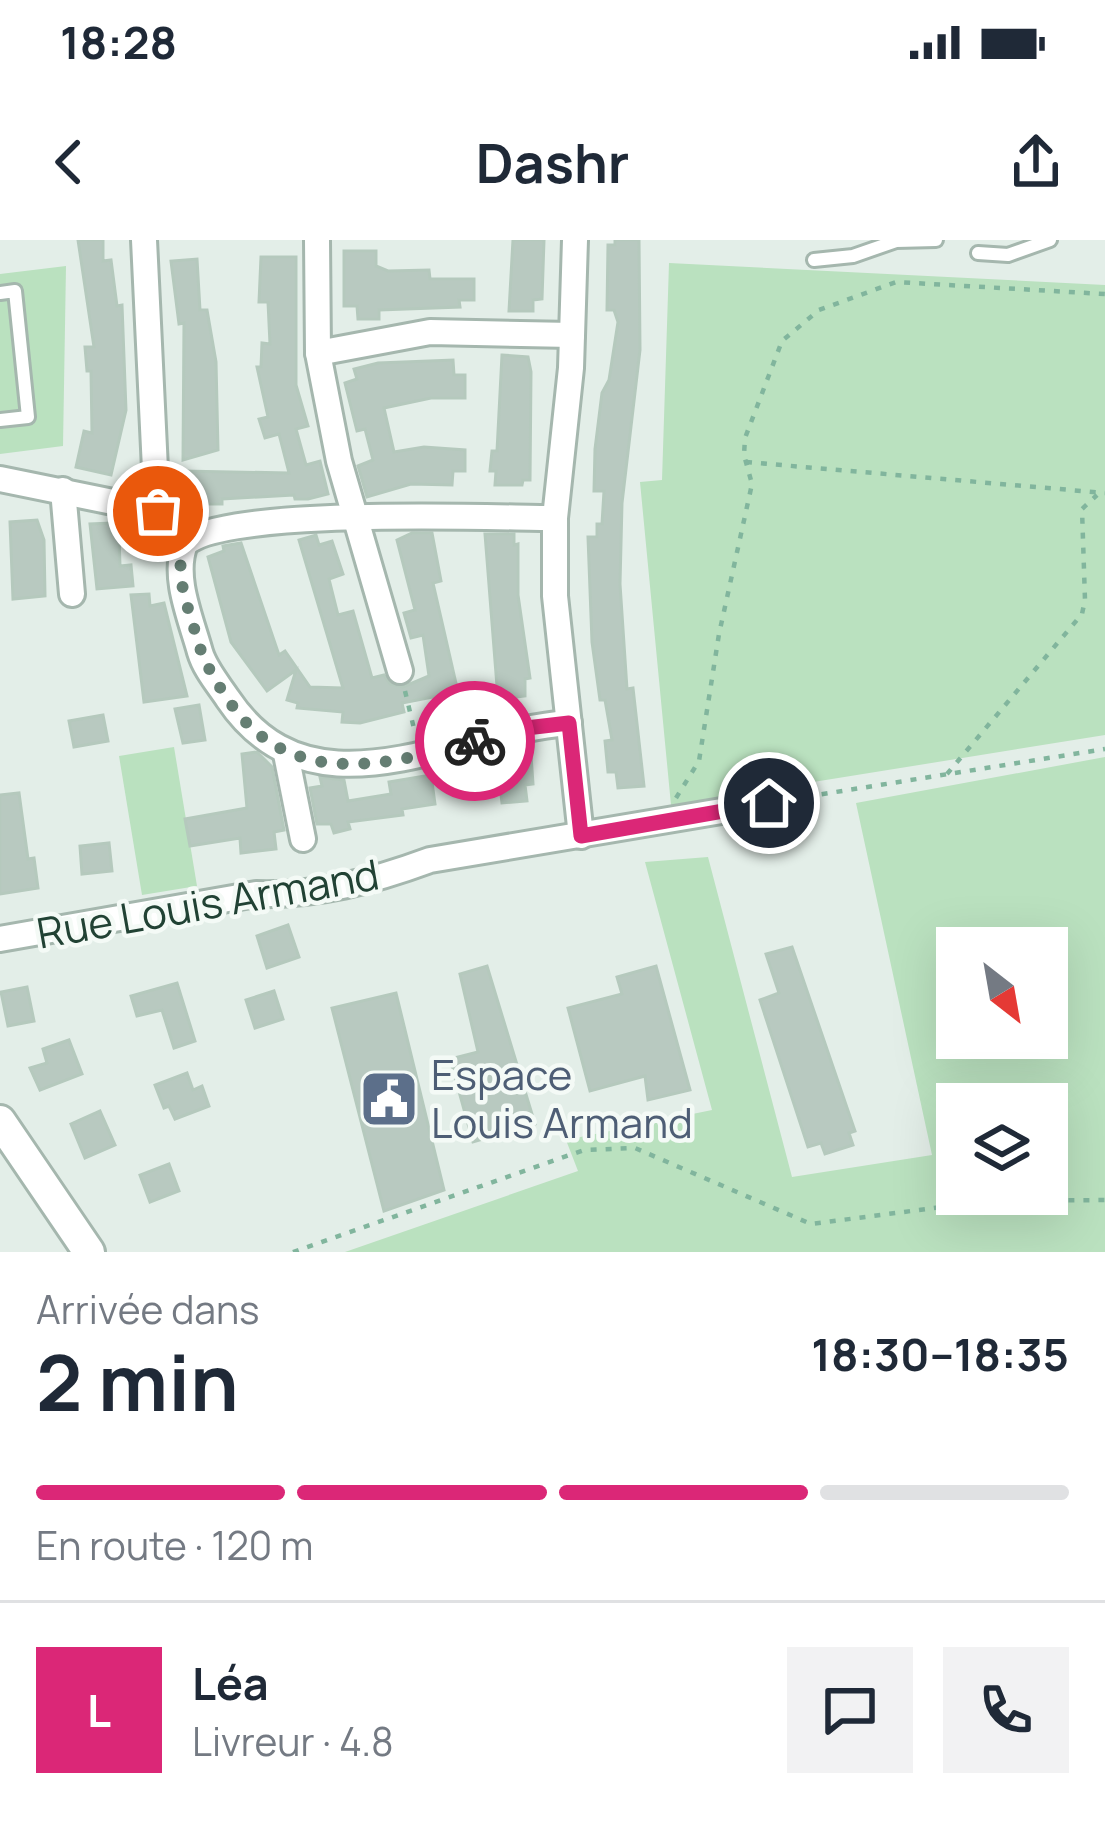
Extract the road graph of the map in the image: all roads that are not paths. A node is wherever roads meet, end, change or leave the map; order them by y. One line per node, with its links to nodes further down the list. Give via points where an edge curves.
1 (145, 240): 14 (street)
2 (317, 240): 10 (street)
3 (575, 240): 9 (street)
4 (936, 240): 7 (lane)
5 (1049, 240): 6 (lane, via 1008,255)
6 (978, 253)
7 (814, 260)
8 (0, 293): 11 (lane, via 15,291 28,417)
9 (572, 335): 10 (street, via 430,332); 16 (street)
10 (318, 352): 15 (street)
11 (0, 420)
12 (0, 478): 13 (street)
13 (63, 490): 14 (street); 18 (street)
14 (158, 511): 17 (street)
15 (352, 518): 16 (street); 17 (street, via 206,530); 19 (street)
16 (556, 518): 20 (street)
17 (185, 544): 21 (street, via 179,563 203,662 245,725)
18 (72, 594)
19 (400, 671)
20 (569, 723): 21 (street, via 509,730 421,756 341,764); 23 (street)
21 (286, 754): 24 (street)
22 (769, 803): 23 (street, Rue Louis Armand)
23 (581, 836): 25 (street, Rue Louis Armand, via 430,860 298,896 256,894)
24 (303, 839)
25 (0, 939)
26 (0, 1120): 27 (street)
27 (88, 1252)

